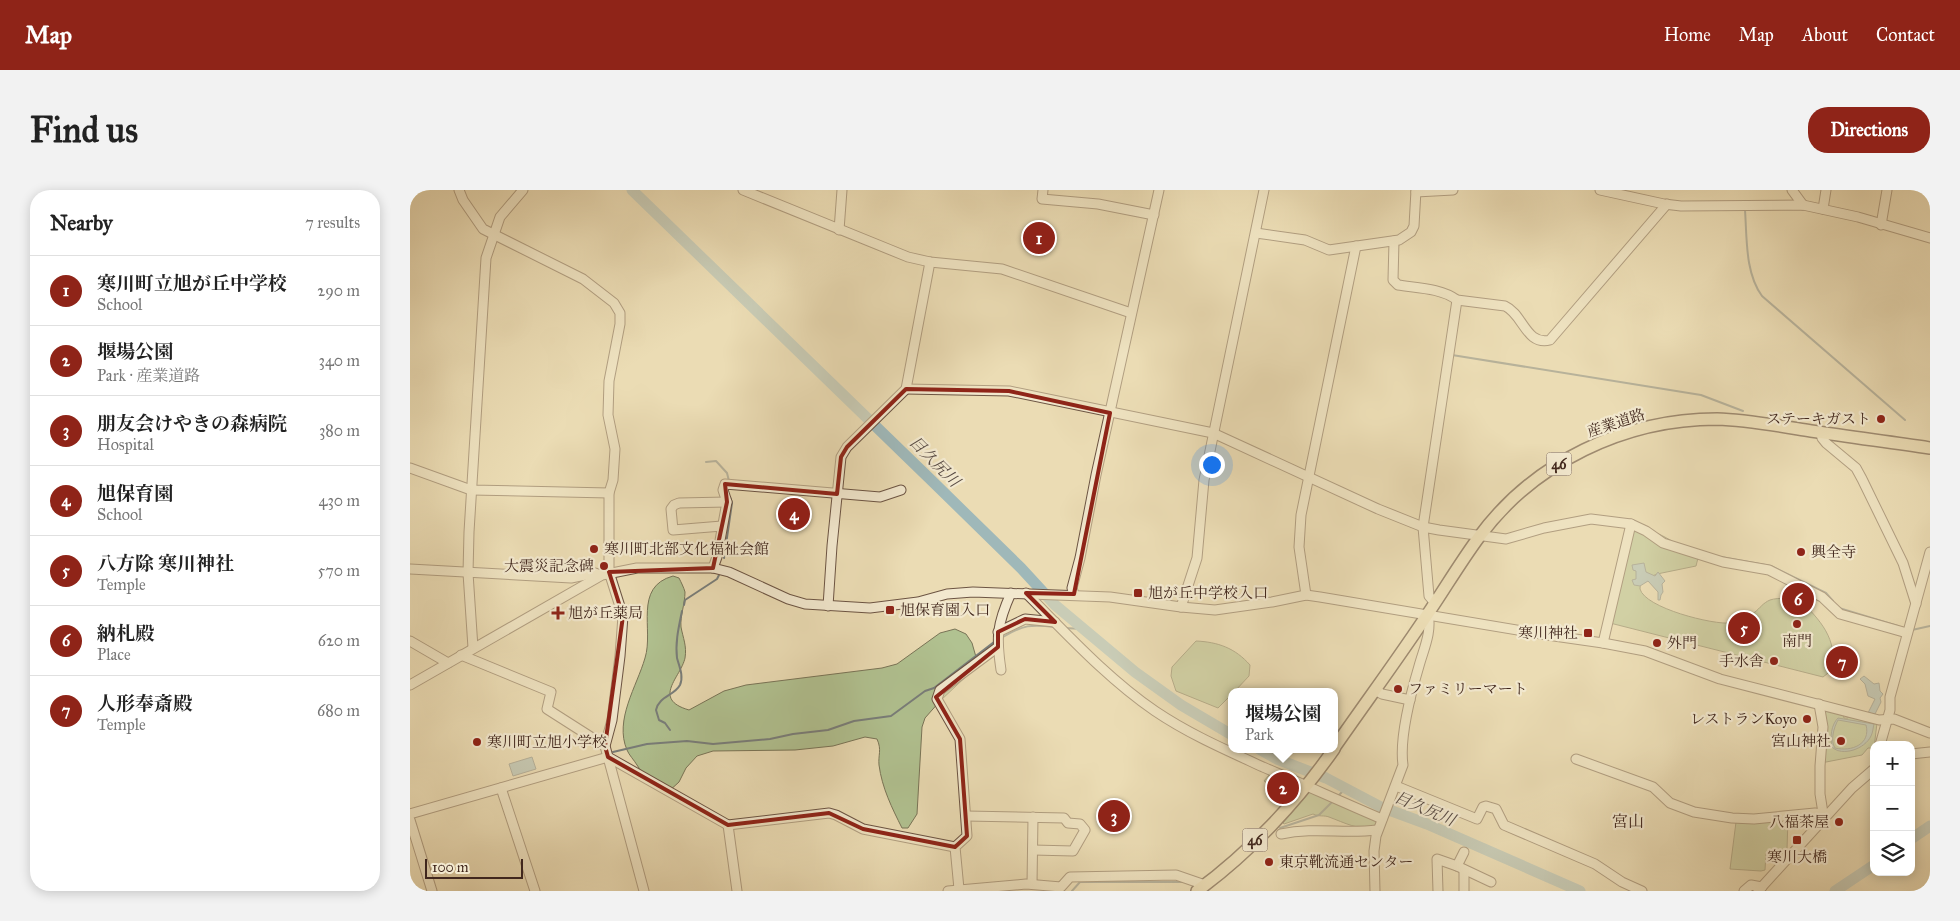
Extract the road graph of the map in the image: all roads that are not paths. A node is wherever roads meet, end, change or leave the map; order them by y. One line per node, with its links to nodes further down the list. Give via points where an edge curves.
1 (460, 190): 21 (street, via 476,220)
2 (523, 190): 21 (street, via 500,217)
3 (743, 190): 19 (street)
4 (842, 190): 19 (street)
5 (1043, 190): 17 (street, via 1042,199 1098,204)
6 (1159, 190): 17 (street)
7 (1264, 190): 20 (street)
8 (1453, 190): 13 (street)
9 (1600, 190): 14 (street)
10 (1792, 190): 15 (street)
11 (1826, 190): 16 (street)
12 (1887, 190): 18 (street)
13 (1416, 191): 23 (street, via 1412,232)
14 (1667, 204): 15 (street); 26 (street, via 1550,340 1529,334 1512,309)
15 (1803, 205): 16 (street)
16 (1823, 209): 18 (street)
17 (1154, 215): 27 (street)
18 (1881, 225): 22 (street)
19 (839, 230): 25 (street, via 908,257)
20 (1256, 233): 24 (street, via 1294,238 1329,250); 31 (street)
21 (493, 235): 35 (street, via 483,285); 37 (street, via 583,279 614,303 620,313 609,381 608,415 614,449 613,480)
22 (1930, 238)
23 (1394, 241): 24 (street); 26 (street, via 1393,280 1398,286 1428,290)
24 (1356, 246): 34 (street)
25 (930, 262): 27 (street, via 1002,269); 28 (street)
26 (1457, 300): 42 (street)
27 (1131, 313): 29 (street)
28 (906, 389): 29 (street, via 1009,391); 38 (street, via 847,447 841,457)
29 (1110, 413): 31 (street); 51 (street)
30 (1822, 432): 32 (main road, 産業道路 / 46); 43 (main road, 産業道路 / 46, via 1718,420 1680,421 1630,431 1583,450 1547,471 1510,501); 54 (street, via 1826,443 1856,468 1903,563)
31 (1213, 433): 34 (street); 56 (street, via 1202,493 1197,558)
32 (1930, 448)
33 (410, 468): 35 (street)
34 (1310, 477): 42 (street); 52 (street, via 1301,515 1300,547)
35 (471, 490): 37 (street); 47 (street)
36 (902, 490): 38 (street, via 880,497)
37 (609, 493): 48 (street)
38 (837, 494): 39 (street, via 725,484 723,490); 55 (street)
39 (727, 502): 41 (street); 41 (street, via 679,503 672,509 673,530)
40 (1631, 524): 43 (street, via 1591,519 1544,528 1506,540); 60 (street, via 1663,543 1723,562 1769,570 1822,597 1840,614); 62 (street)
41 (722, 526): 45 (street)
42 (1423, 527): 43 (street); 53 (street, via 1429,596)
43 (1480, 536): 53 (main road, 産業道路 / 46)
44 (1930, 552): 54 (street)
45 (713, 568): 48 (street, via 637,568); 55 (street, via 788,599)
46 (410, 569): 47 (street)
47 (468, 573): 48 (street, via 571,578); 64 (street)
48 (606, 573): 64 (street); 76 (street, via 623,616 613,711)
49 (1011, 593): 50 (street); 55 (street, via 947,594 887,607); 59 (street, via 1001,614)
50 (1027, 593): 51 (street); 58 (street)
51 (1070, 594): 56 (street)
52 (1306, 595): 56 (street, via 1233,609); 57 (street)
53 (1435, 603): 57 (main road, 産業道路 / 46)
54 (1916, 604): 60 (street)
55 (828, 606)
56 (1181, 607)
57 (1428, 614): 62 (street); 69 (main road, 産業道路 / 46); 70 (street, via 1429,632)
58 (1055, 622): 59 (street, via 1024,619); 77 (street, via 1115,681 1154,710 1185,730)
59 (998, 632): 63 (street)
60 (1907, 633): 72 (street)
61 (410, 641): 66 (street)
62 (1603, 642): 71 (street, via 1644,651 1720,679)
63 (998, 647): 67 (street); 90 (street, via 940,690 937,699 960,739)
64 (473, 648): 65 (street)
65 (461, 655): 66 (street); 76 (street, via 551,692 547,709)
66 (448, 663): 68 (street)
67 (1001, 670)
68 (410, 685)
69 (1375, 690): 70 (street); 75 (main road, 産業道路 / 46)
70 (1410, 700): 86 (street, via 1401,754 1403,765)
71 (1820, 704): 72 (street); 89 (street, via 1823,727 1820,794)
72 (1886, 720): 73 (street, via 1894,719); 74 (street)
73 (1930, 733)
74 (1881, 741)
75 (1338, 743)
76 (605, 746): 82 (street)
77 (1228, 749)
78 (1930, 752): 81 (street)
79 (1236, 753): 85 (street)
80 (1331, 753): 85 (main road, 産業道路 / 46)
81 (1915, 754)
82 (608, 757): 87 (street); 94 (street); 108 (street)
83 (1576, 759): 89 (street, via 1652,787 1670,803 1694,812 1754,819)
84 (1870, 771): 89 (street)
85 (1307, 785): 91 (street); 103 (main road, 46, via 1238,858)
86 (1395, 786): 91 (street); 114 (street, via 1477,819 1483,807 1496,809 1504,825 1595,864)
87 (501, 788): 88 (street); 105 (street)
88 (410, 814)
89 (1824, 814): 106 (street)
90 (966, 816): 92 (street); 97 (street, via 968,836)
91 (1383, 817): 95 (street)
92 (1033, 818): 98 (street); 98 (street, via 1064,818 1068,823 1080,824 1085,830 1073,851)
93 (410, 820): 107 (street)
94 (728, 825): 97 (street, via 829,813 863,829); 109 (street)
95 (1377, 830): 96 (street, via 1310,830); 111 (street)
96 (1281, 834)
97 (955, 847): 104 (street)
98 (1033, 850): 102 (street)
99 (1464, 852): 100 (street)
100 (1460, 868): 101 (street); 112 (street, via 1437,860); 113 (street)
101 (1491, 882)
102 (1029, 886): 103 (street, via 1061,887 1070,877 1176,875); 104 (street)
103 (1201, 888)
104 (960, 889): 110 (street)
105 (533, 890)
106 (1761, 890): 115 (street, via 1751,885)
107 (432, 891)
108 (644, 891)
109 (737, 891)
110 (948, 891)
111 (1375, 891)
112 (1438, 891)
113 (1464, 891)
114 (1642, 891)
115 (1744, 891)

